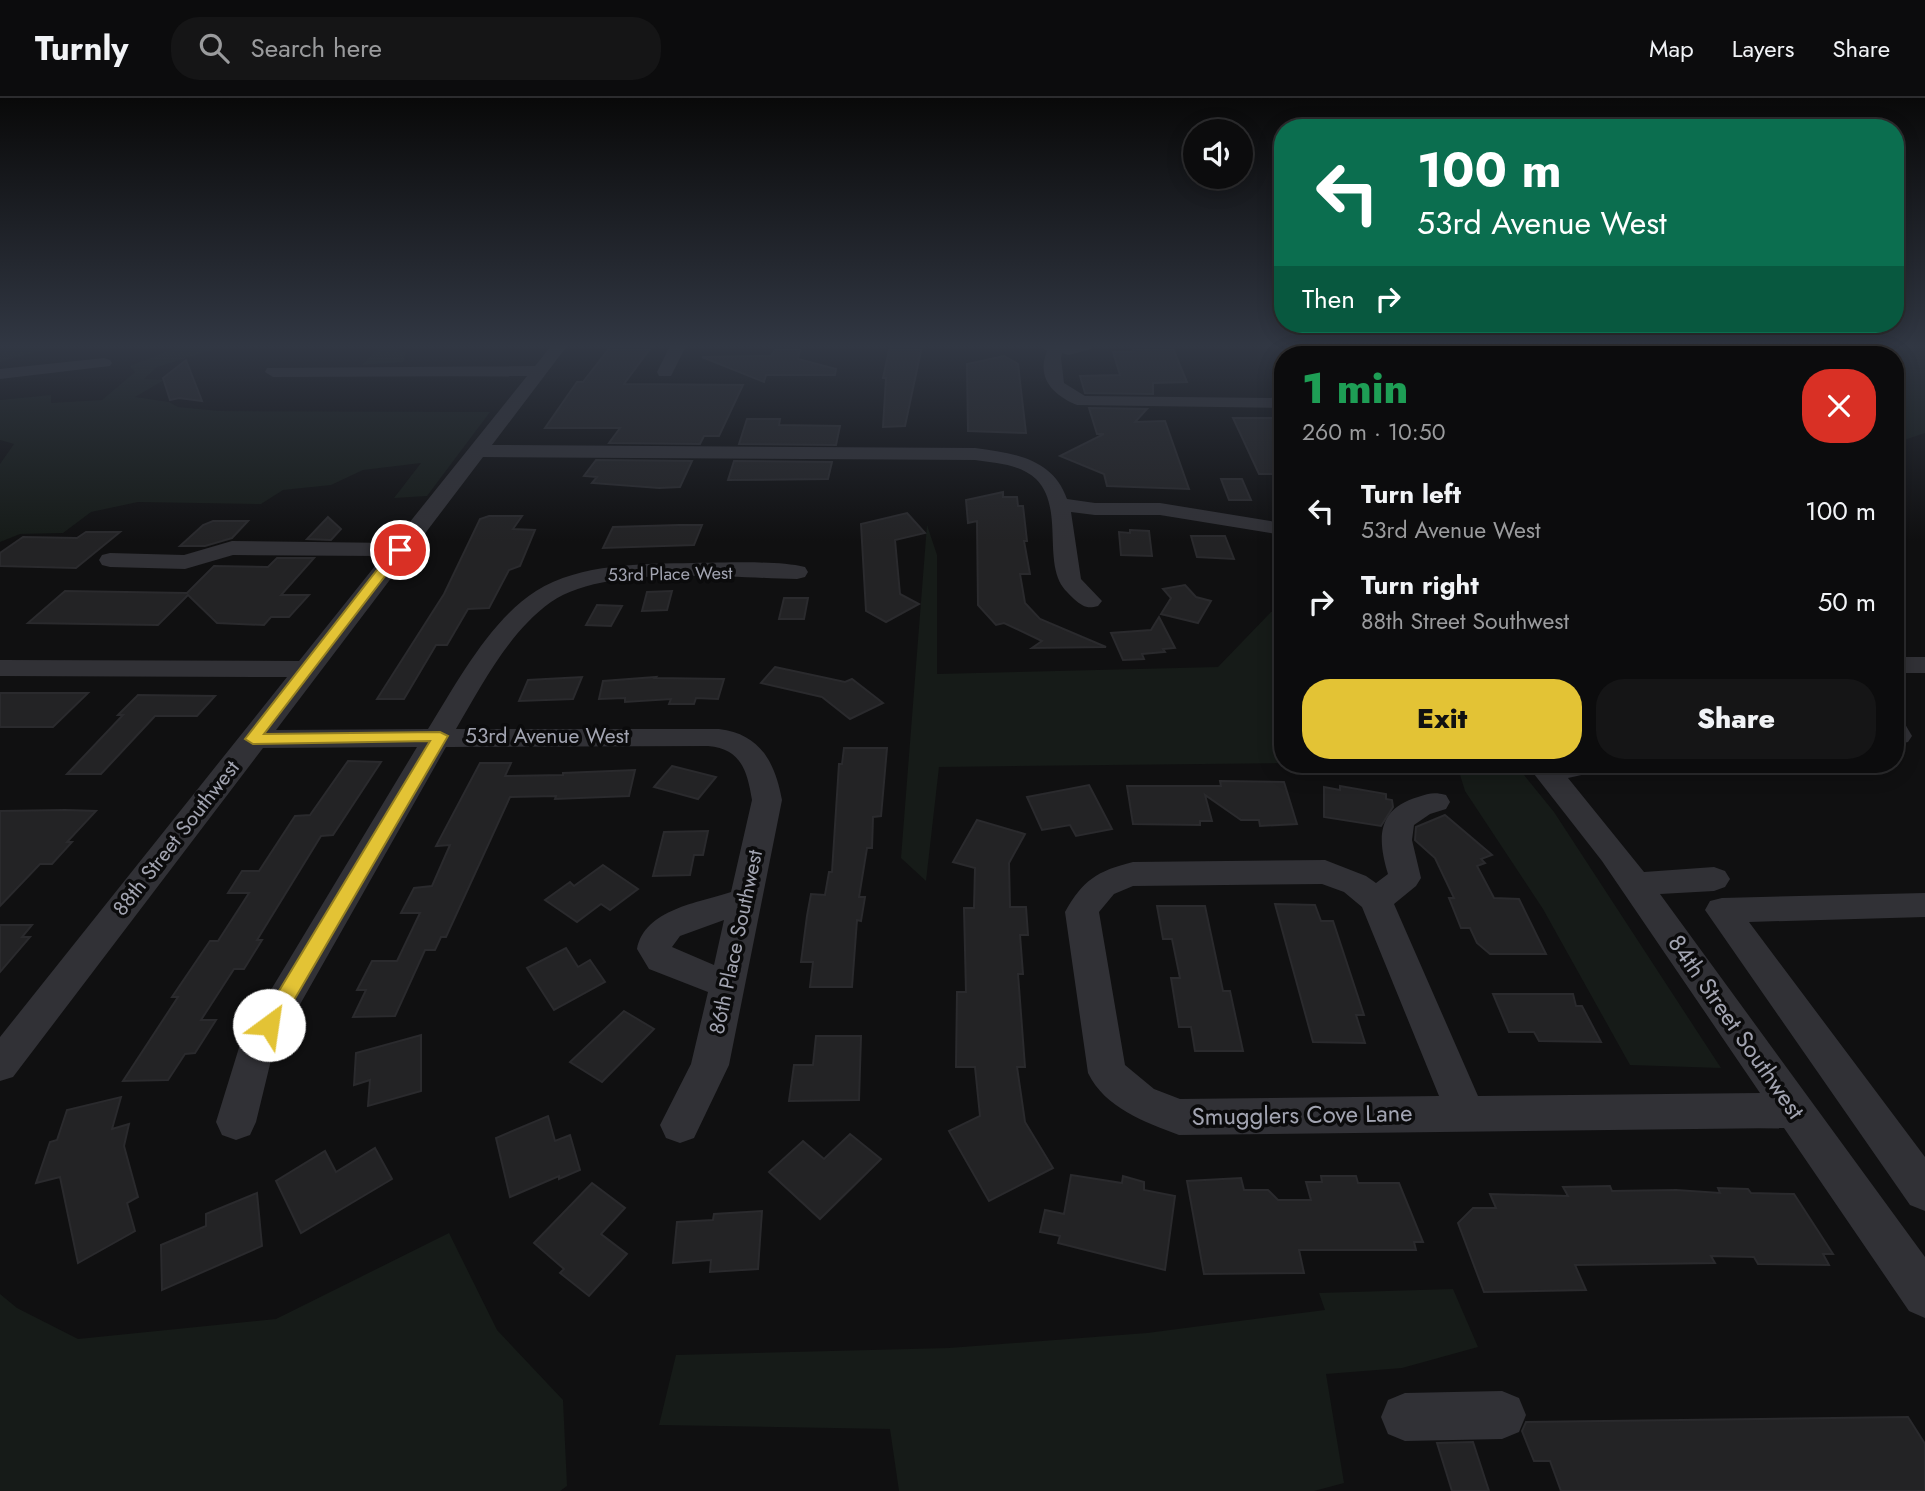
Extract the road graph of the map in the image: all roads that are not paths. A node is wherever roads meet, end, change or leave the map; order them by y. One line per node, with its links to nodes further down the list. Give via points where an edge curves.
1 (507, 411): 2 (street, 88th Street Southwest)
2 (476, 451): 3 (street, via 975,454 1027,463 1053,484); 5 (street, 88th Street Southwest)
3 (1060, 504): 4 (street, via 1160,509); 8 (street, via 1069,580)
4 (1274, 529)
5 (400, 550): 6 (street, via 232,548 185,562); 12 (street, 88th Street Southwest)
6 (110, 559)
7 (797, 572): 13 (street, 53rd Place West, via 620,573 574,582 546,594 495,645)
8 (1090, 601)
9 (1923, 656): 10 (street)
10 (1904, 662)
11 (0, 668): 12 (street)
12 (305, 669): 14 (street, 88th Street Southwest)
13 (440, 736): 14 (street, 53rd Avenue West); 15 (street, 53rd Avenue West, via 708,737 736,742); 27 (street, via 255,1049)
14 (253, 739): 24 (street, 88th Street Southwest)
15 (752, 756): 20 (street, 86th Place Southwest, via 767,800)
16 (1547, 773): 19 (street, 84th Street Southwest)
17 (1435, 802): 21 (street, via 1402,816 1395,833 1405,878)
18 (1713, 878): 19 (street)
19 (1635, 884): 25 (street, 84th Street Southwest)
20 (744, 900): 23 (street, 86th Place Southwest); 23 (street, via 668,927 654,942 661,959)
21 (1376, 900): 26 (street); 26 (street, Smugglers Cove Lane, via 1355,884 1325,872 1112,878 1091,894 1082,912 1107,1073 1140,1101 1179,1117)
22 (1925, 905): 29 (street, via 1722,910)
23 (726, 984): 28 (street, 86th Place Southwest, via 710,1065)
24 (0, 1065)
25 (1794, 1110): 26 (street, Smugglers Cove Lane); 30 (street, 84th Street Southwest)
26 (1466, 1114)
27 (236, 1122)
28 (680, 1125)
29 (1925, 1191)
30 (1912, 1259): 31 (street, 84th Street Southwest)
31 (1925, 1295)
32 (1502, 1415): 33 (street)
33 (1405, 1418)

